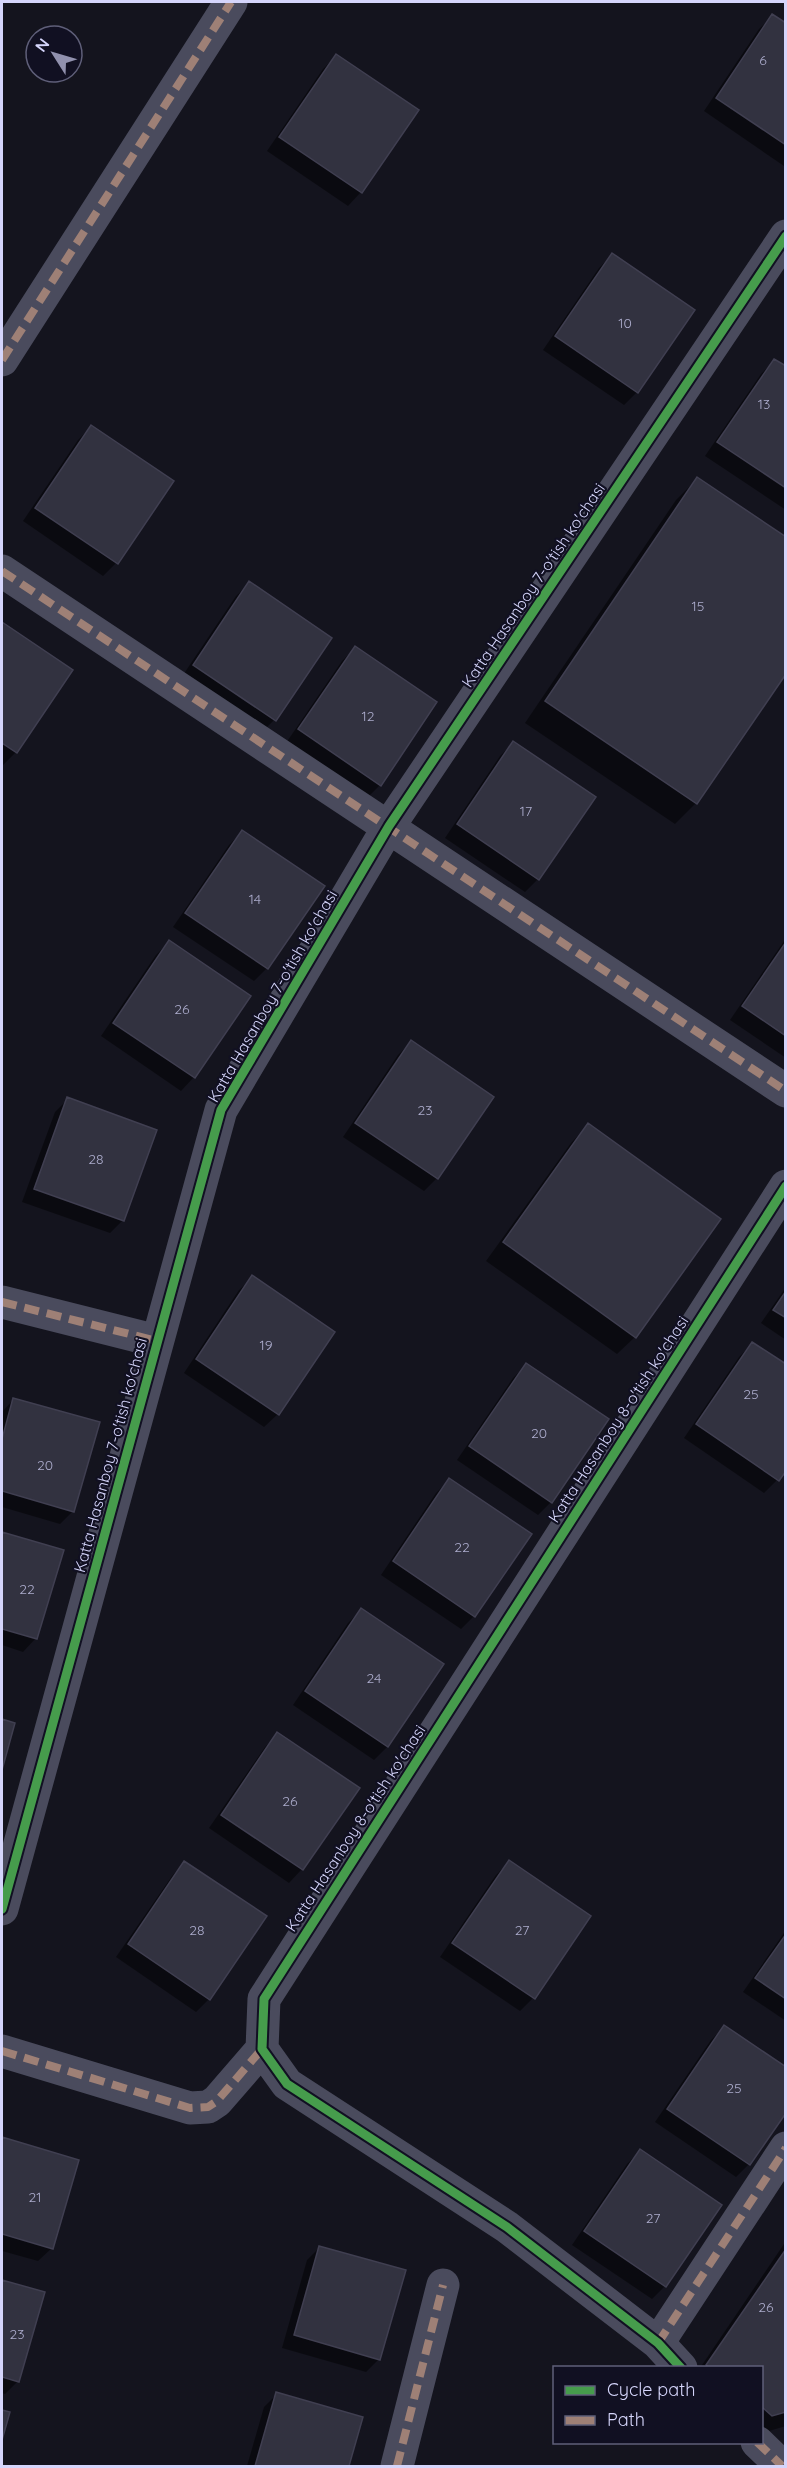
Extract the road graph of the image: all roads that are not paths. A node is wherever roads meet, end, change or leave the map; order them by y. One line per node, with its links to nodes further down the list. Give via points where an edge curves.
1 (231, 2): 3 (street)
2 (786, 236): 5 (street, Katta Hasanboy 7-o'tish ko'chasi)
3 (2, 360)
4 (2, 571): 5 (street)
5 (389, 826): 6 (street); 9 (street, Katta Hasanboy 7-o'tish ko'chasi, via 221,1110)
6 (786, 1091)
7 (786, 1186): 11 (street, Katta Hasanboy 8-o'tish ko'chasi, via 264,1999)
8 (2, 1302): 9 (street)
9 (157, 1341): 10 (street, Katta Hasanboy 7-o'tish ko'chasi)
10 (2, 1909)
11 (262, 2049): 12 (street, via 217,2101 208,2107 190,2108); 15 (street, via 287,2084 507,2227)
12 (2, 2051)
13 (786, 2148): 15 (street)
14 (443, 2285): 18 (street)
15 (658, 2343): 16 (street)
16 (680, 2366)
17 (759, 2444): 19 (street)
18 (397, 2466)
19 (782, 2466)

